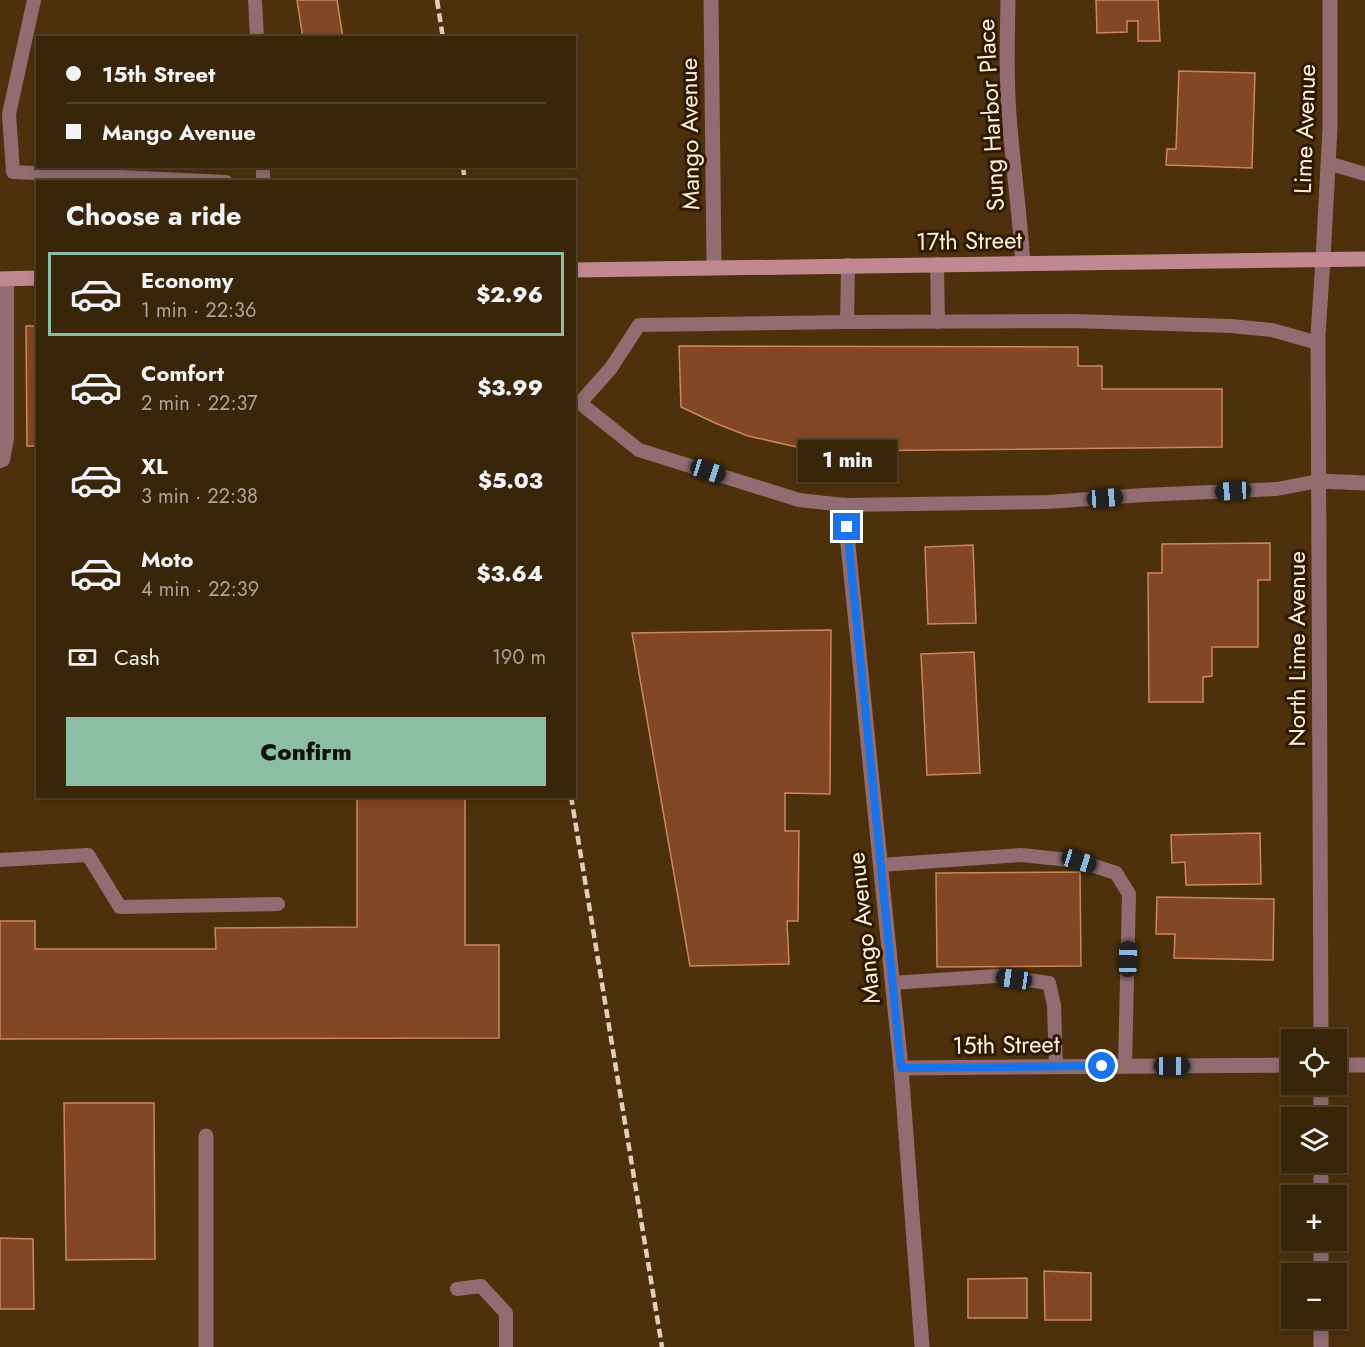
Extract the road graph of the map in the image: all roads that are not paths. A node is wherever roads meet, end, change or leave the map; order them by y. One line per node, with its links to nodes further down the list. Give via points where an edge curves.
1 (34, 0): 9 (lane, via 9,114 13,171)
2 (255, 0): 6 (lane)
3 (711, 0): 15 (street, Mango Avenue)
4 (1008, 0): 12 (street, Sung Harbor Place, via 1011,138)
5 (1330, 0): 7 (street, Lime Avenue)
6 (257, 36)
7 (1328, 163): 8 (lane); 10 (street, Lime Avenue)
8 (1365, 174)
9 (187, 180)
10 (1323, 259): 11 (main road, 17th Street); 12 (main road, 17th Street); 21 (street, North Lime Avenue)
11 (1365, 259)
12 (1023, 263): 13 (main road, 17th Street)
13 (937, 264): 14 (main road, 17th Street); 20 (lane)
14 (848, 265): 15 (main road, 17th Street); 19 (lane)
15 (714, 267): 16 (main road, 17th Street)
16 (576, 270)
17 (36, 278): 18 (main road)
18 (3, 279): 22 (lane, via 8,439)
19 (847, 322): 20 (lane); 25 (lane, via 639,325 611,368 580,403 639,450 799,500)
20 (938, 322): 21 (lane, via 1231,326 1272,330)
21 (1318, 343): 23 (street, North Lime Avenue)
22 (0, 460)
23 (1318, 481): 24 (street); 25 (lane, via 1277,489 1048,502); 30 (street, North Lime Avenue)
24 (1365, 483)
25 (844, 505): 27 (street, Mango Avenue)
26 (0, 860): 28 (lane, via 88,855 120,907)
27 (880, 865): 29 (street, Mango Avenue); 34 (lane, via 1020,855 1079,861 1116,873 1129,894)
28 (278, 904)
29 (892, 983): 35 (lane, via 996,976 1049,983 1054,1005); 36 (street, Mango Avenue)
30 (1321, 1029)
31 (1281, 1065): 34 (street, 15th Street)
32 (1347, 1065): 33 (street)
33 (1365, 1065)
34 (1125, 1066): 35 (street, 15th Street)
35 (1056, 1067): 36 (street, 15th Street)
36 (901, 1068): 42 (street, Mango Avenue)
37 (206, 1136): 40 (street)
38 (458, 1289): 41 (lane, via 481,1287 506,1313)
39 (1321, 1329): 43 (street)
40 (206, 1347)
41 (506, 1347)
42 (922, 1347)
43 (1321, 1347)

